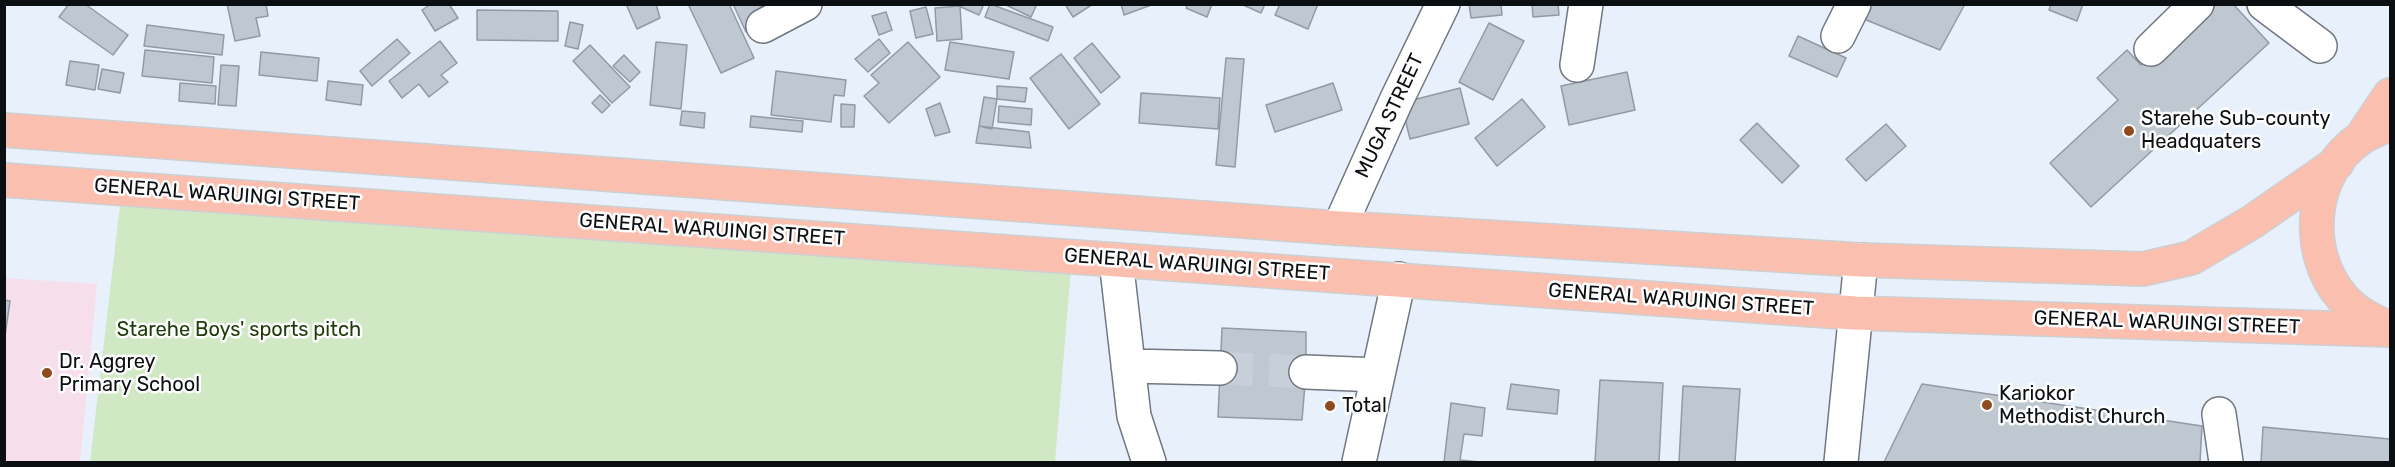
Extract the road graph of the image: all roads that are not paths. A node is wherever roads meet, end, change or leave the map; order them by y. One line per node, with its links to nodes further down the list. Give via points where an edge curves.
1 (805, 4): 7 (street)
2 (1443, 4): 18 (street, MUGA STREET)
3 (1586, 4): 11 (street)
4 (1854, 4): 8 (street)
5 (2197, 4): 10 (street)
6 (2264, 4): 9 (street)
7 (763, 26)
8 (1838, 36)
9 (2320, 45)
10 (2151, 49)
11 (1577, 65)
12 (2391, 95): 15 (main road)
13 (2391, 124): 15 (main road)
14 (4, 130): 18 (main road)
15 (2361, 138): 16 (main road)
16 (2337, 163): 20 (main road, via 2252,222 2191,258 2142,268); 23 (main road, via 2323,188 2316,217 2318,245 2327,273 2342,298 2364,317)
17 (4, 180): 19 (main road, GENERAL WARUINGI STREET)
18 (1339, 228): 20 (main road)
19 (1116, 260): 21 (main road, GENERAL WARUINGI STREET); 24 (street)
20 (1861, 260): 22 (street)
21 (1399, 279): 22 (main road, GENERAL WARUINGI STREET); 27 (street)
22 (1855, 313): 23 (main road, GENERAL WARUINGI STREET); 31 (street)
23 (2390, 330)
24 (1128, 366): 25 (street); 29 (street, via 1134,416)
25 (1220, 368)
26 (1306, 372): 27 (street)
27 (1378, 375): 30 (street)
28 (2219, 414): 32 (street)
29 (1149, 462)
30 (1359, 462)
31 (1841, 462)
32 (2226, 462)

